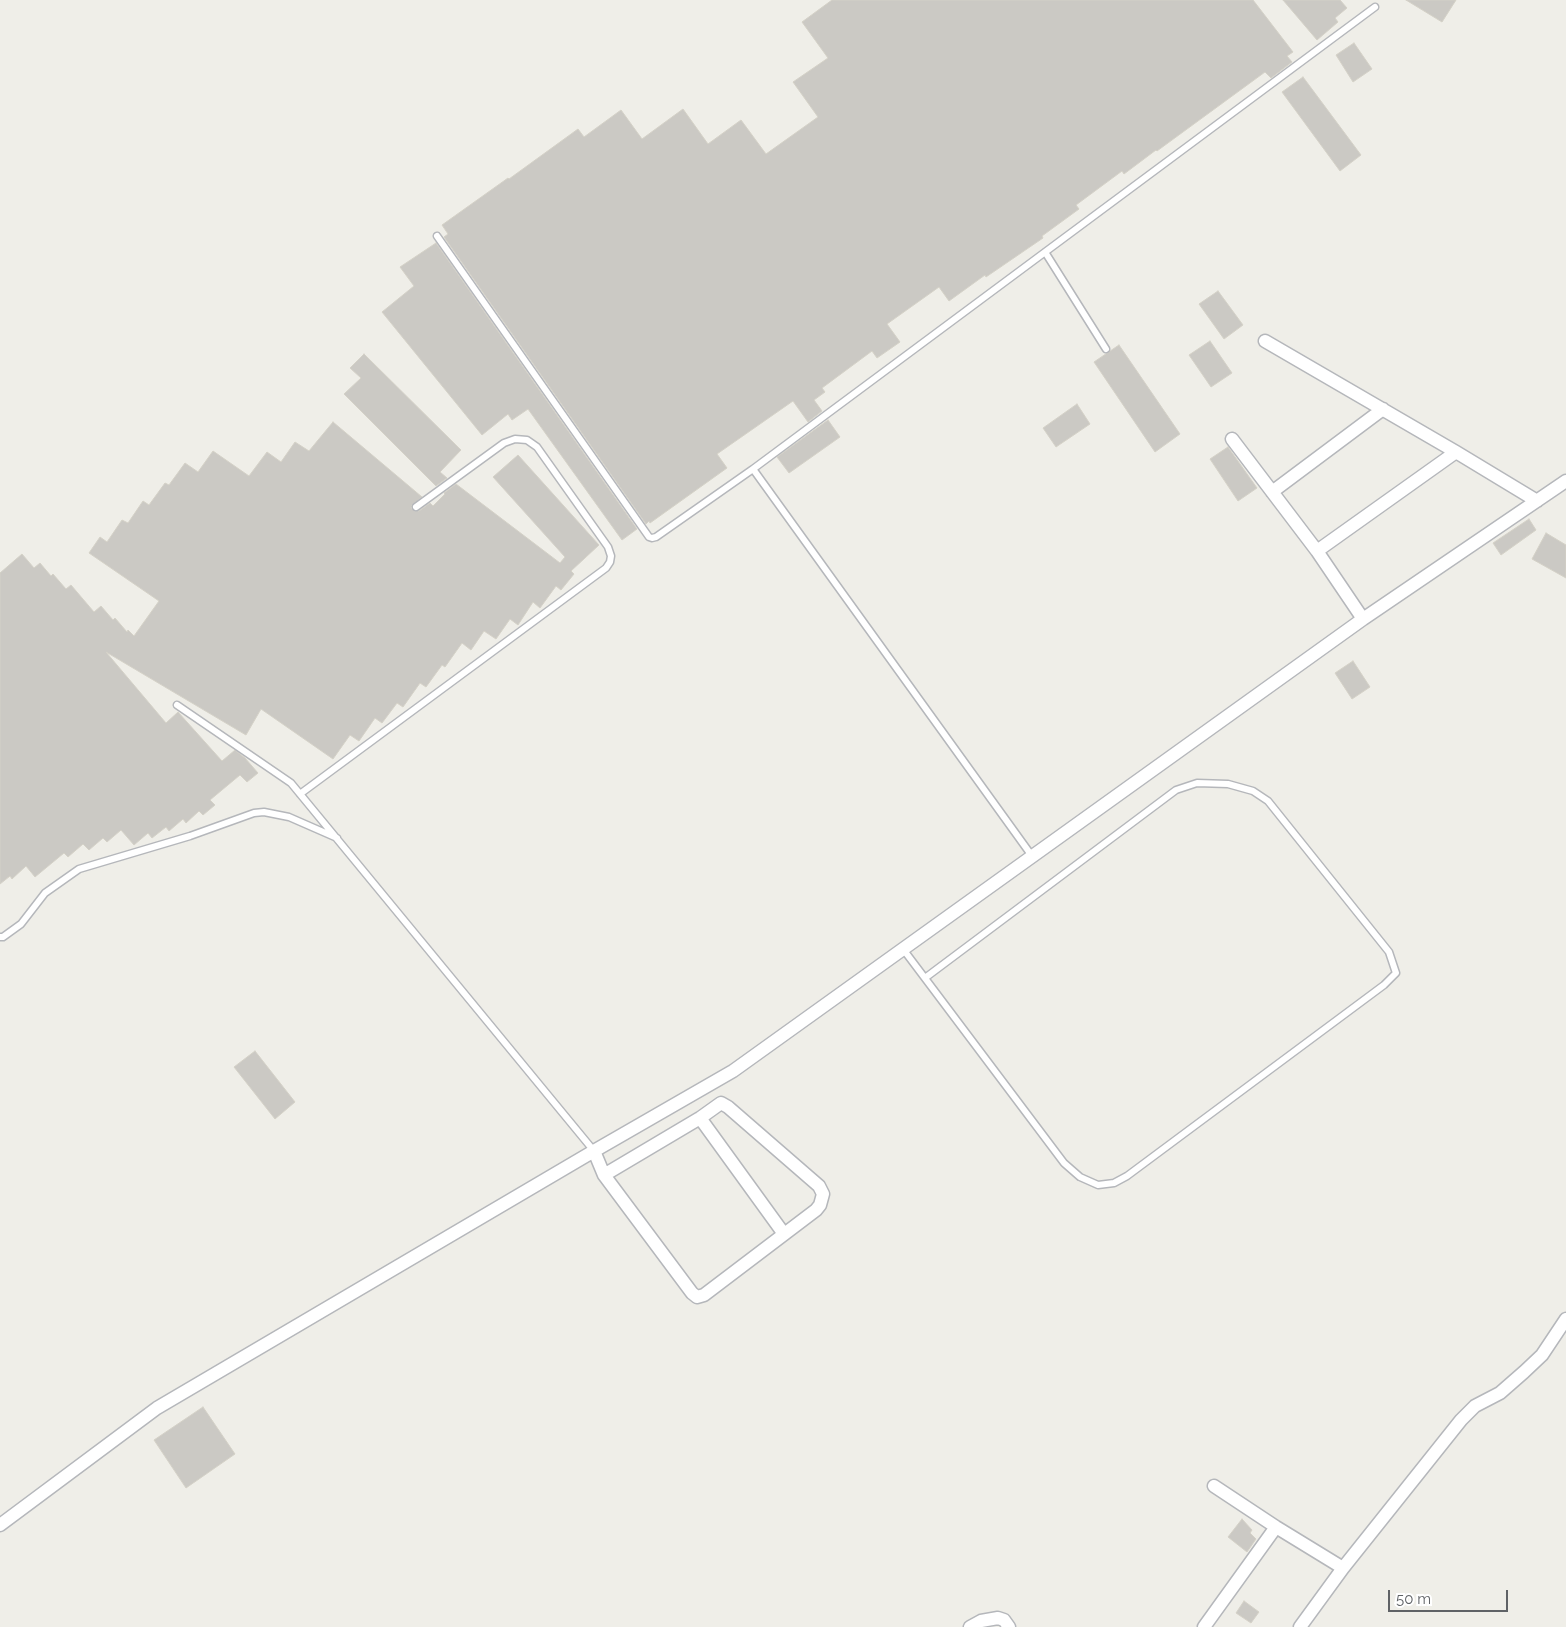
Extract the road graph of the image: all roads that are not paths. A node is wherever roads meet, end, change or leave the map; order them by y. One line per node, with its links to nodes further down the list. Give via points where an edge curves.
1 (1375, 7): 3 (lane)
2 (437, 236): 9 (lane, via 649,536 656,537)
3 (1045, 252): 5 (lane); 9 (lane)
4 (1265, 341): 6 (street)
5 (1106, 349)
6 (1383, 410): 8 (street); 11 (street)
7 (1232, 439): 11 (street)
8 (1456, 452): 12 (street); 14 (street)
9 (753, 469): 19 (lane)
10 (1566, 481): 12 (street)
11 (1272, 492): 14 (street)
12 (1537, 501): 15 (street)
13 (416, 507): 17 (lane, via 504,443 515,439 527,440 537,446 608,547 610,562)
14 (1317, 551): 15 (street)
15 (1363, 619): 19 (street)
16 (177, 704): 17 (lane, via 280,774)
17 (300, 794): 18 (lane)
18 (338, 838): 20 (lane, via 276,813 254,813 79,869 45,893 21,924); 24 (lane)
19 (1032, 856): 21 (street)
20 (0, 937)
21 (903, 949): 22 (lane); 24 (street, via 732,1071)
22 (925, 978): 22 (lane, via 1064,1163 1080,1177 1098,1185 1127,1176 1396,973 1389,952 1268,801 1253,791 1228,784 1197,783 1176,790)
23 (700, 1118): 25 (street); 26 (street); 26 (street, via 717,1104 726,1105 822,1190 820,1205)
24 (594, 1151): 25 (street); 29 (street, via 157,1408)
25 (604, 1175): 26 (street, via 697,1297)
26 (784, 1234)
27 (1566, 1319): 31 (street, via 1542,1355 1500,1393 1468,1413)
28 (1214, 1486): 30 (street)
29 (0, 1525)
30 (1276, 1527): 31 (street); 34 (street)
31 (1343, 1568): 35 (street)
32 (970, 1627): 33 (street, via 998,1618)
33 (1009, 1627)
34 (1204, 1627)
35 (1300, 1627)

